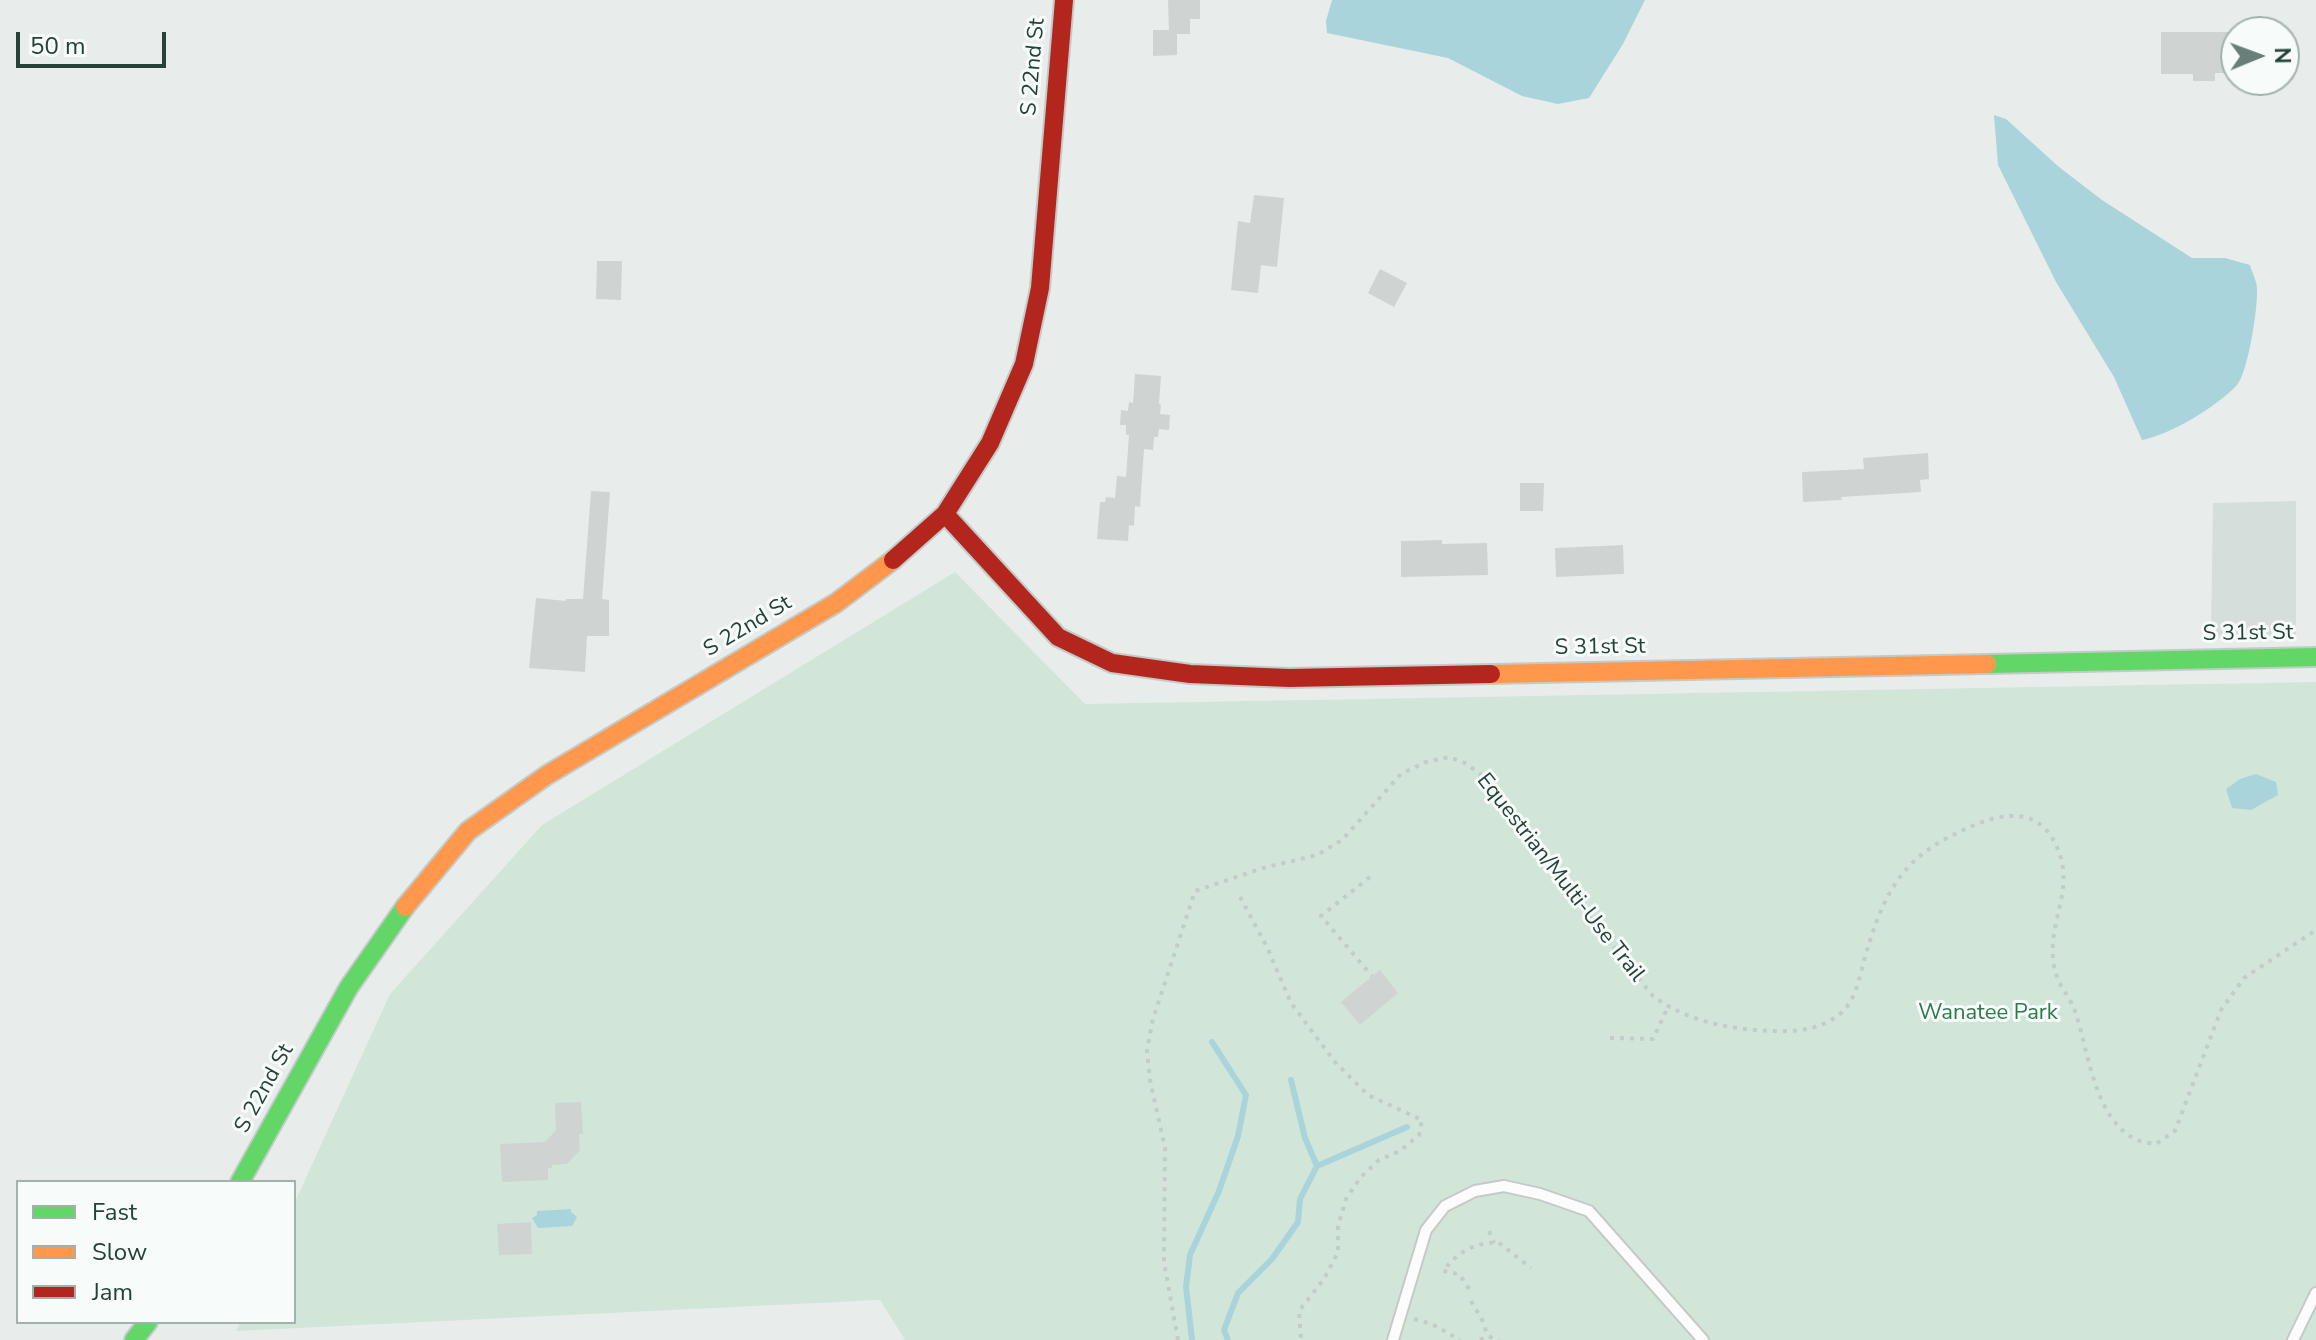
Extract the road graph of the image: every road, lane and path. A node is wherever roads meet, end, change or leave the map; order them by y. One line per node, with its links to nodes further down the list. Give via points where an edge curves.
1 (1064, 0): 2 (street, S 22nd St, via 1040,288 1024,364 990,443)
2 (945, 514): 3 (street, S 31st St, via 1058,637 1112,663 1190,674 1289,678); 10 (street, S 22nd St, via 836,603 547,775 468,831 412,896 349,987)
3 (2316, 657)
4 (1370, 877): 7 (path, via 1321,916)
5 (1240, 897): 22 (path, via 1291,1003 1335,1062 1368,1095 1422,1120 1419,1135 1379,1160 1346,1199 1338,1252 1299,1311)
6 (2316, 930): 8 (path, Equestrian/Multi-Use Trail, via 2244,978 2221,1010 2175,1131 2156,1144 2134,1139 2117,1125 2087,1061 2076,1012 2056,978 2053,954 2064,872 2046,829 2029,818 2013,815 1980,822 1930,846 1905,867 1874,925 1853,997 1844,1011 1824,1024 1786,1032 1742,1029)
7 (1372, 976)
8 (1668, 1007): 9 (path, via 1653,1039); 21 (path, Equestrian/Multi-Use Trail, via 1653,996 1569,892 1487,779 1449,757 1401,774 1342,840 1317,855 1195,891 1147,1050 1165,1148 1164,1262)
9 (1610, 1038)
10 (241, 1180)
11 (1489, 1231): 12 (path)
12 (1494, 1243): 13 (path); 14 (path, via 1458,1253 1443,1271 1459,1274)
13 (1531, 1268)
14 (1469, 1289)
15 (2316, 1293): 28 (lane)
16 (1471, 1301): 19 (path)
17 (1400, 1315): 23 (lane); 24 (path); 27 (lane, via 1426,1230 1445,1206 1475,1191 1504,1186 1589,1211)
18 (146, 1324): 20 (street)
19 (1487, 1336): 25 (path); 26 (path)
20 (134, 1340)
21 (1178, 1340)
22 (1301, 1340)
23 (1393, 1340)
24 (1460, 1340)
25 (1480, 1340)
26 (1499, 1340)
27 (1703, 1340)
28 (2293, 1340)

